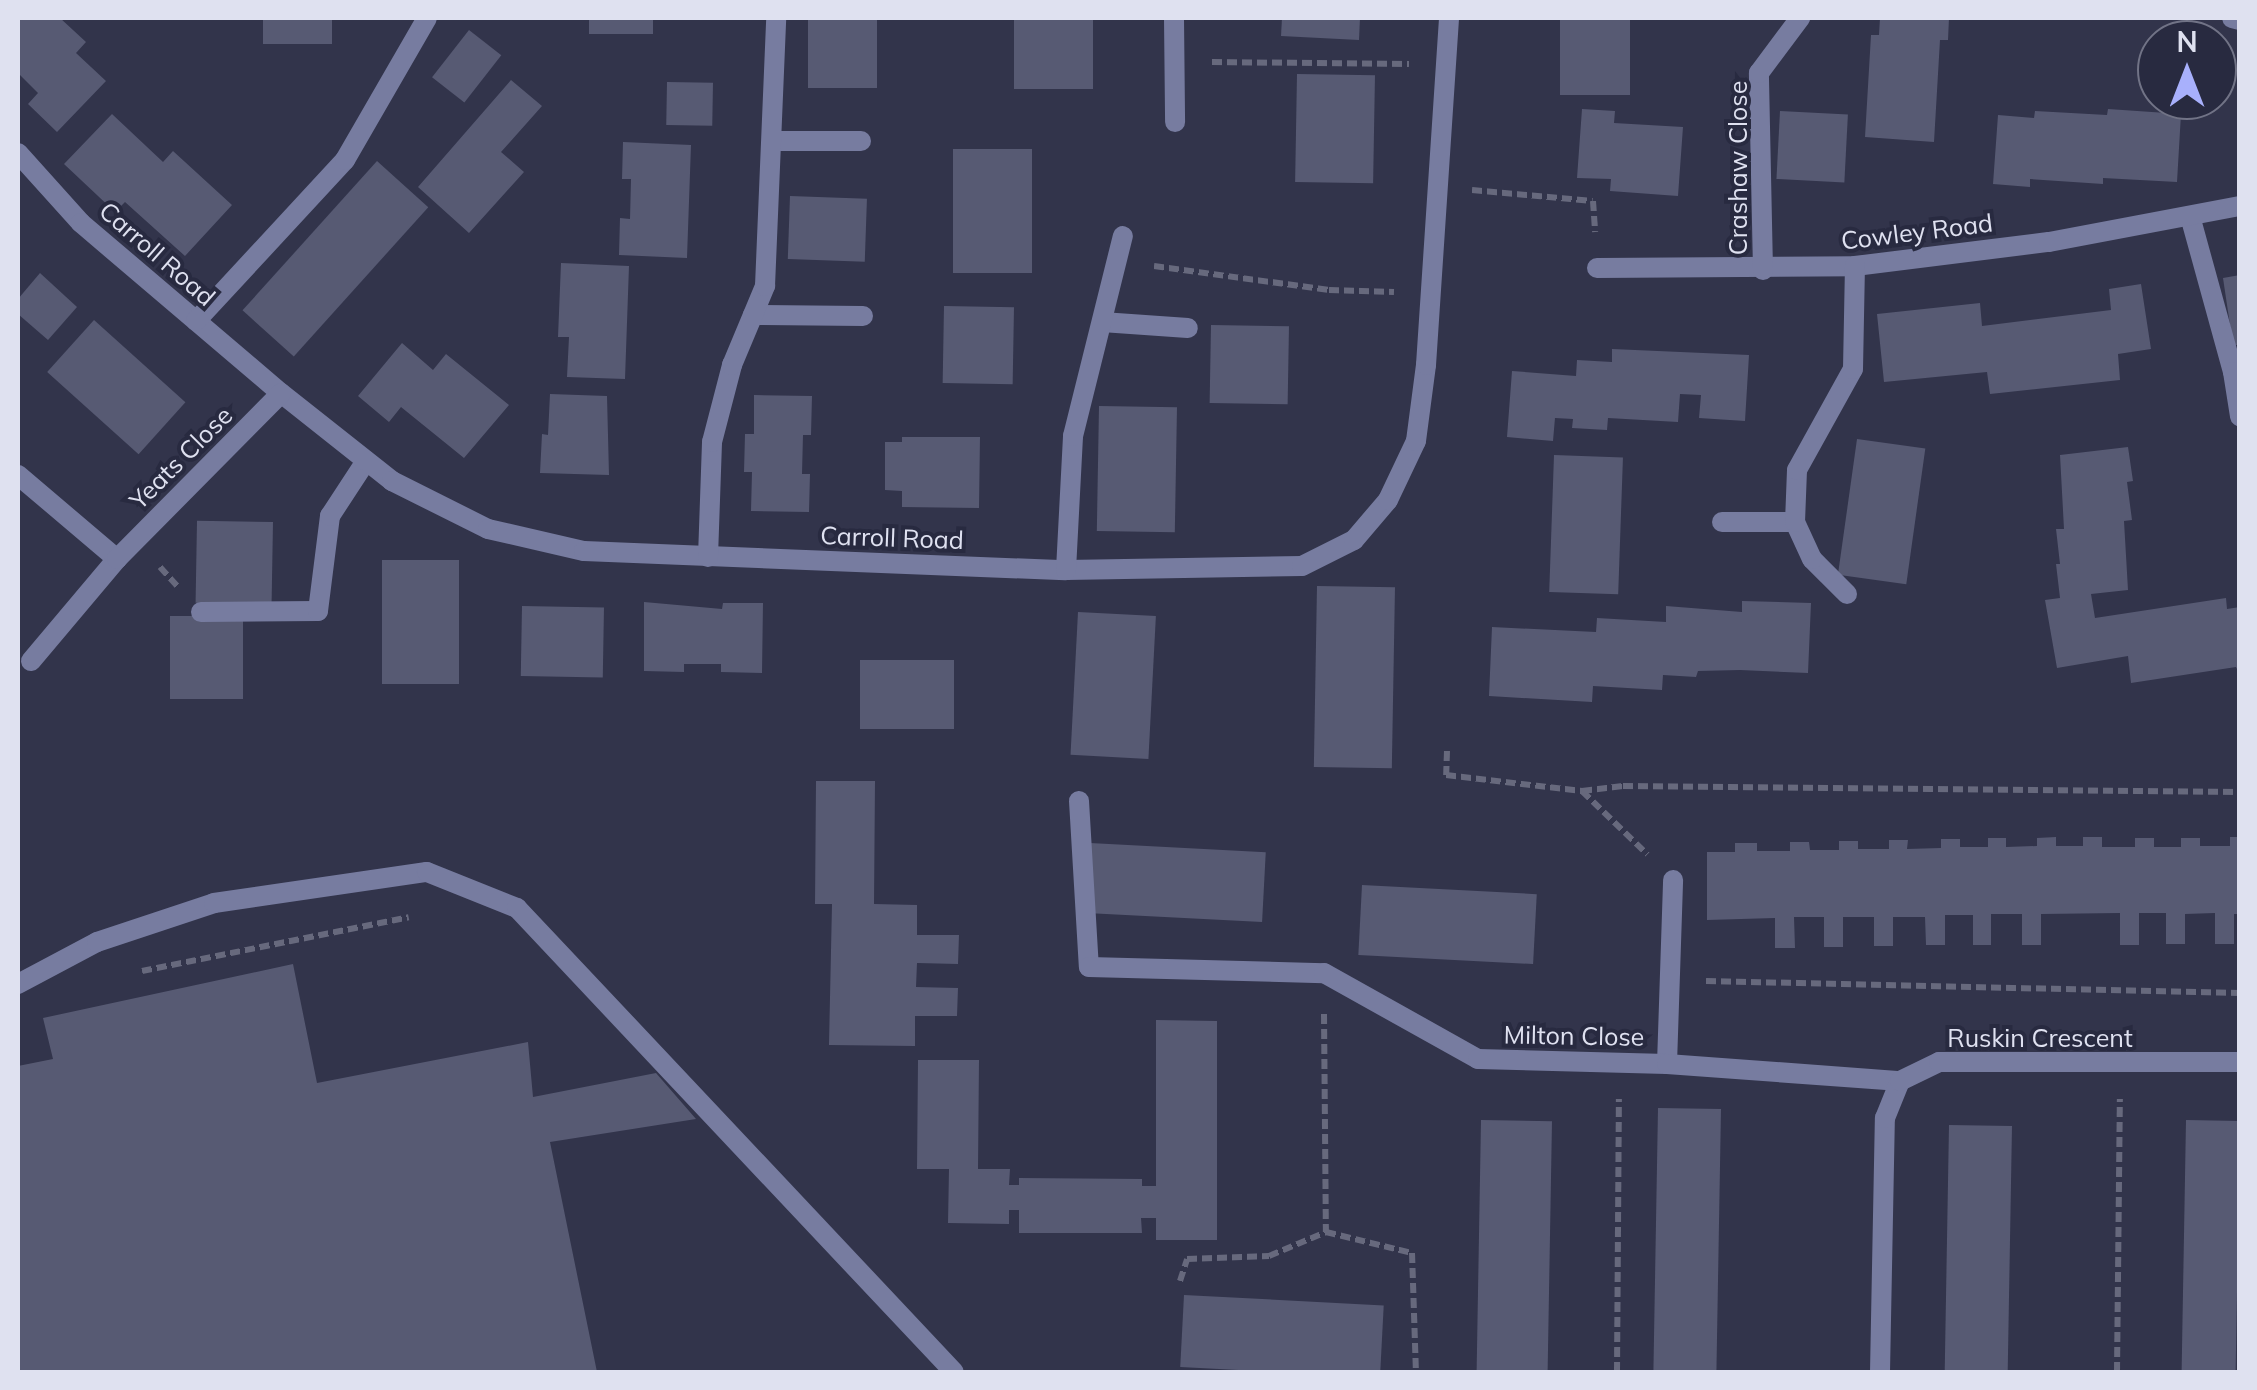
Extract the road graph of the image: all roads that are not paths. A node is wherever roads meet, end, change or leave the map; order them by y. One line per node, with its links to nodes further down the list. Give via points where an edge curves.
1 (427, 18): 20 (street, via 346,160)
2 (1174, 18): 8 (street)
3 (1449, 18): 31 (street, Carroll Road, via 1426,365 1416,441 1388,500 1354,540 1302,566)
4 (1800, 18): 17 (street, Crashaw Close, via 1759,73)
5 (2232, 18): 7 (street)
6 (776, 19): 9 (street)
7 (2240, 20)
8 (1175, 122)
9 (772, 140): 10 (street); 18 (street, via 765,286)
10 (862, 140)
11 (18, 152): 20 (street, Carroll Road, via 82,223)
12 (2240, 206): 13 (street, Cowley Road)
13 (2190, 216): 15 (street, Cowley Road); 24 (street)
14 (1123, 236): 21 (street)
15 (1855, 266): 17 (street, Cowley Road); 28 (street, via 1853,369 1797,470)
16 (1596, 268): 17 (street, Cowley Road)
17 (1763, 270)
18 (752, 315): 19 (street); 29 (street, via 712,442)
19 (863, 316)
20 (196, 321): 23 (street, Carroll Road)
21 (1102, 322): 22 (street); 31 (street, via 1072,436)
22 (1188, 328)
23 (282, 393): 25 (street, Carroll Road); 30 (street, Yeats Close)
24 (2240, 416)
25 (366, 461): 29 (street, Carroll Road, via 488,530 584,551); 33 (street, via 330,516 318,611)
26 (18, 476): 30 (street)
27 (1722, 522): 28 (street)
28 (1795, 522): 32 (street, via 1812,559)
29 (708, 556): 31 (street, Carroll Road)
30 (116, 559): 34 (street, Yeats Close)
31 (1066, 570)
32 (1847, 594)
33 (201, 612)
34 (31, 661)
35 (1079, 801): 39 (street, Milton Close, via 1089,967 1324,974 1478,1059)
36 (1673, 880): 39 (street)
37 (18, 984): 41 (street, via 97,942 214,903 427,872 517,908)
38 (2240, 1062): 40 (street, Ruskin Crescent, via 1938,1062)
39 (1667, 1064): 40 (street, Milton Close)
40 (1900, 1081): 42 (street, via 1885,1118)
41 (954, 1372)
42 (1880, 1372)

